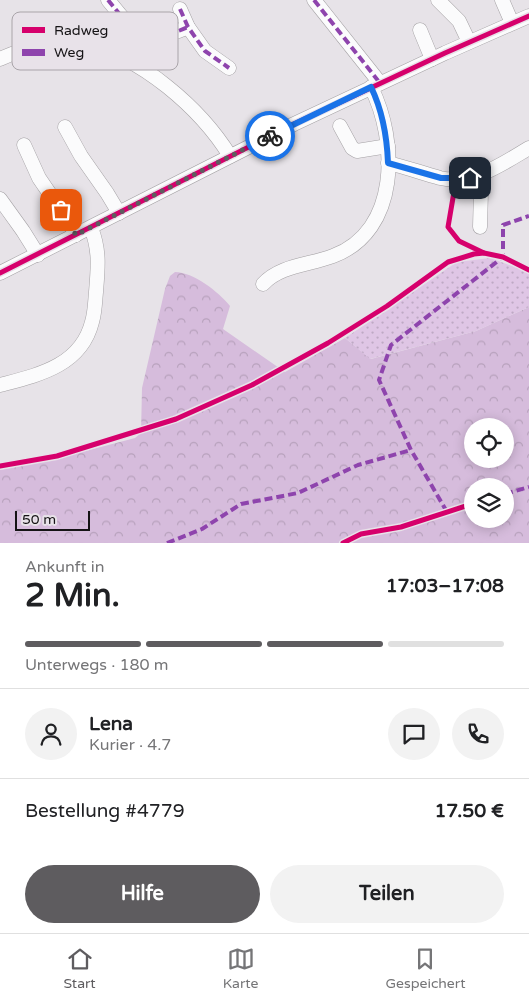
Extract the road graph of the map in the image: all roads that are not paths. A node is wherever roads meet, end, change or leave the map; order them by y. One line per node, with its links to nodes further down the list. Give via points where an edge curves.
1 (108, 0): 6 (street)
2 (314, 0): 16 (street)
3 (438, 0): 12 (street, via 458,21)
4 (502, 0): 8 (street)
5 (180, 9): 9 (street)
6 (118, 12)
7 (529, 16): 8 (street)
8 (512, 23): 12 (street)
9 (188, 27): 11 (street); 14 (street, via 206,51)
10 (420, 30): 13 (street)
11 (178, 31)
12 (468, 42): 13 (street)
13 (432, 59): 16 (street)
14 (229, 68)
15 (142, 70): 22 (street, via 202,118)
16 (375, 85): 20 (street); 22 (street)
17 (340, 126): 20 (street, via 356,151)
18 (65, 127): 26 (street, via 80,156 108,192)
19 (24, 145): 29 (street, via 39,178)
20 (388, 146): 23 (street)
21 (529, 148): 24 (street)
22 (230, 156): 26 (street)
23 (388, 163): 24 (street, via 441,178); 32 (street, via 382,207 361,238 334,256 275,274)
24 (476, 176): 27 (street, via 481,191)
25 (0, 199): 30 (street)
26 (119, 213): 28 (street)
27 (480, 227)
28 (91, 228): 29 (street); 33 (street, via 99,260 94,312 87,337 79,349 55,368)
29 (76, 235): 30 (street)
30 (38, 255): 31 (street)
31 (0, 273)
32 (263, 284)
33 (0, 385)

